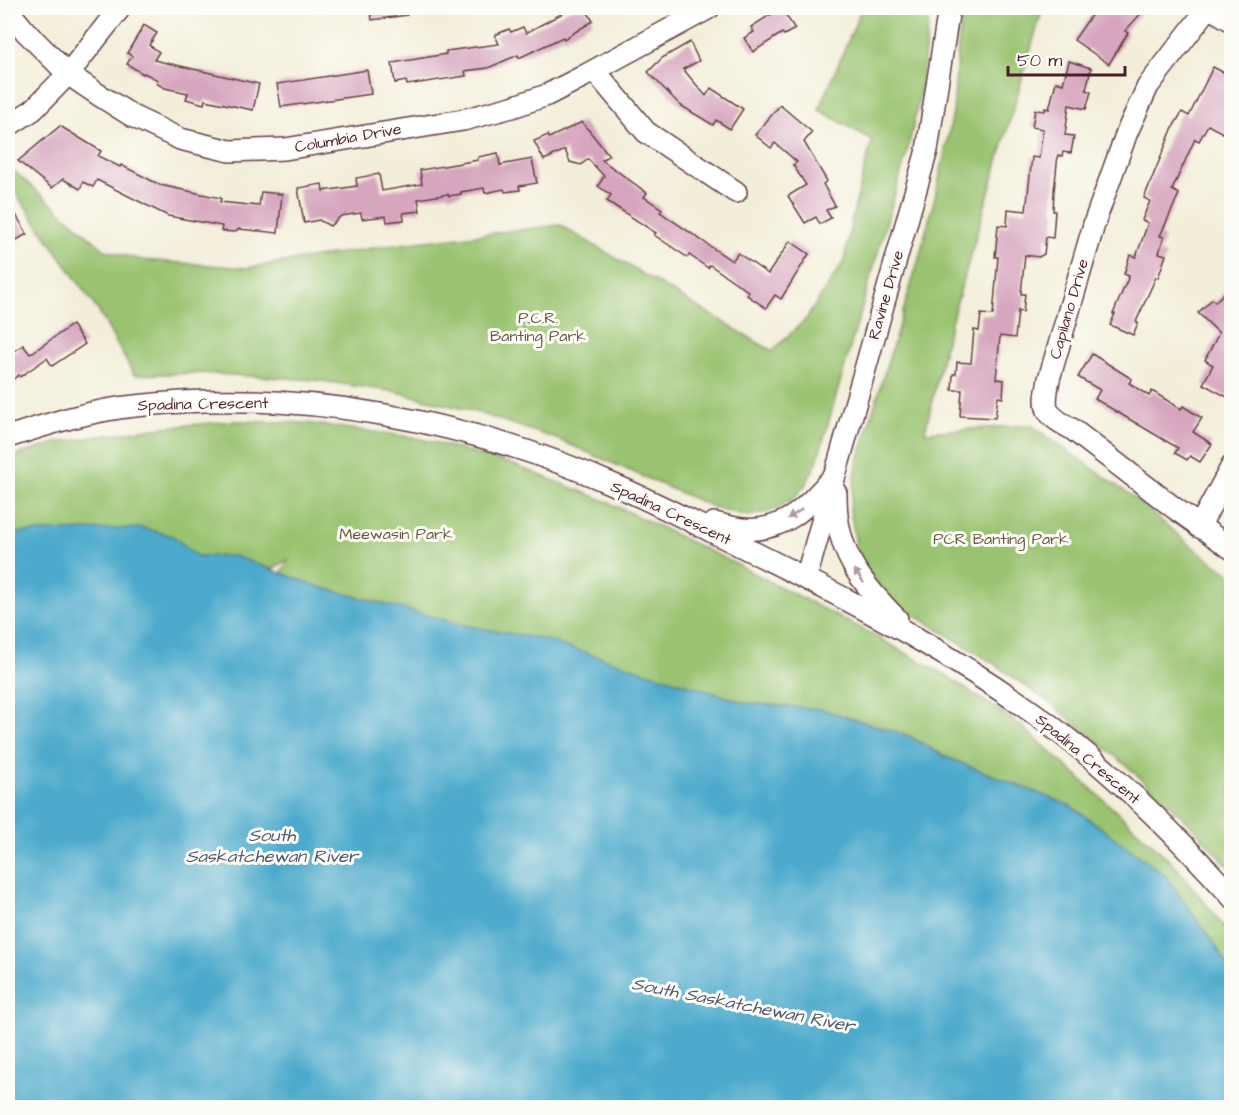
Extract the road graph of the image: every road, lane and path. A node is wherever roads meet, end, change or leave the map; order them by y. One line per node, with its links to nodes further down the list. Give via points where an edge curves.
1 (120, 8): 8 (street)
2 (709, 8): 7 (street, Columbia Drive)
3 (949, 8): 13 (street, Ravine Drive, via 927,150)
4 (1209, 8): 6 (street); 15 (street, Capilano Drive, via 1148,86 1127,132 1095,221 1046,394 1046,410 1055,420)
5 (8, 10): 8 (street, Columbia Drive)
6 (1232, 21)
7 (595, 71): 8 (street, Columbia Drive, via 547,95 463,120 285,149 230,151 180,139 134,117); 10 (street, via 646,132)
8 (68, 74): 9 (street, via 33,110)
9 (8, 126)
10 (736, 192)
11 (8, 437): 14 (street, Spadina Crescent, via 131,406 171,402 243,401 348,408 449,428 533,453)
12 (1232, 466): 15 (street)
13 (836, 473): 14 (street, one-way to 14, via 803,510 771,526 741,529); 17 (street, Ravine Drive); 18 (street, one-way to 13, via 875,597 847,556 835,513)
14 (674, 513): 17 (street, Spadina Crescent)
15 (1199, 527): 16 (street, Capilano Drive)
16 (1232, 549)
17 (806, 578): 18 (street, Spadina Crescent)
18 (912, 635): 19 (street, Spadina Crescent, via 969,669 1109,773)
19 (1232, 897)

